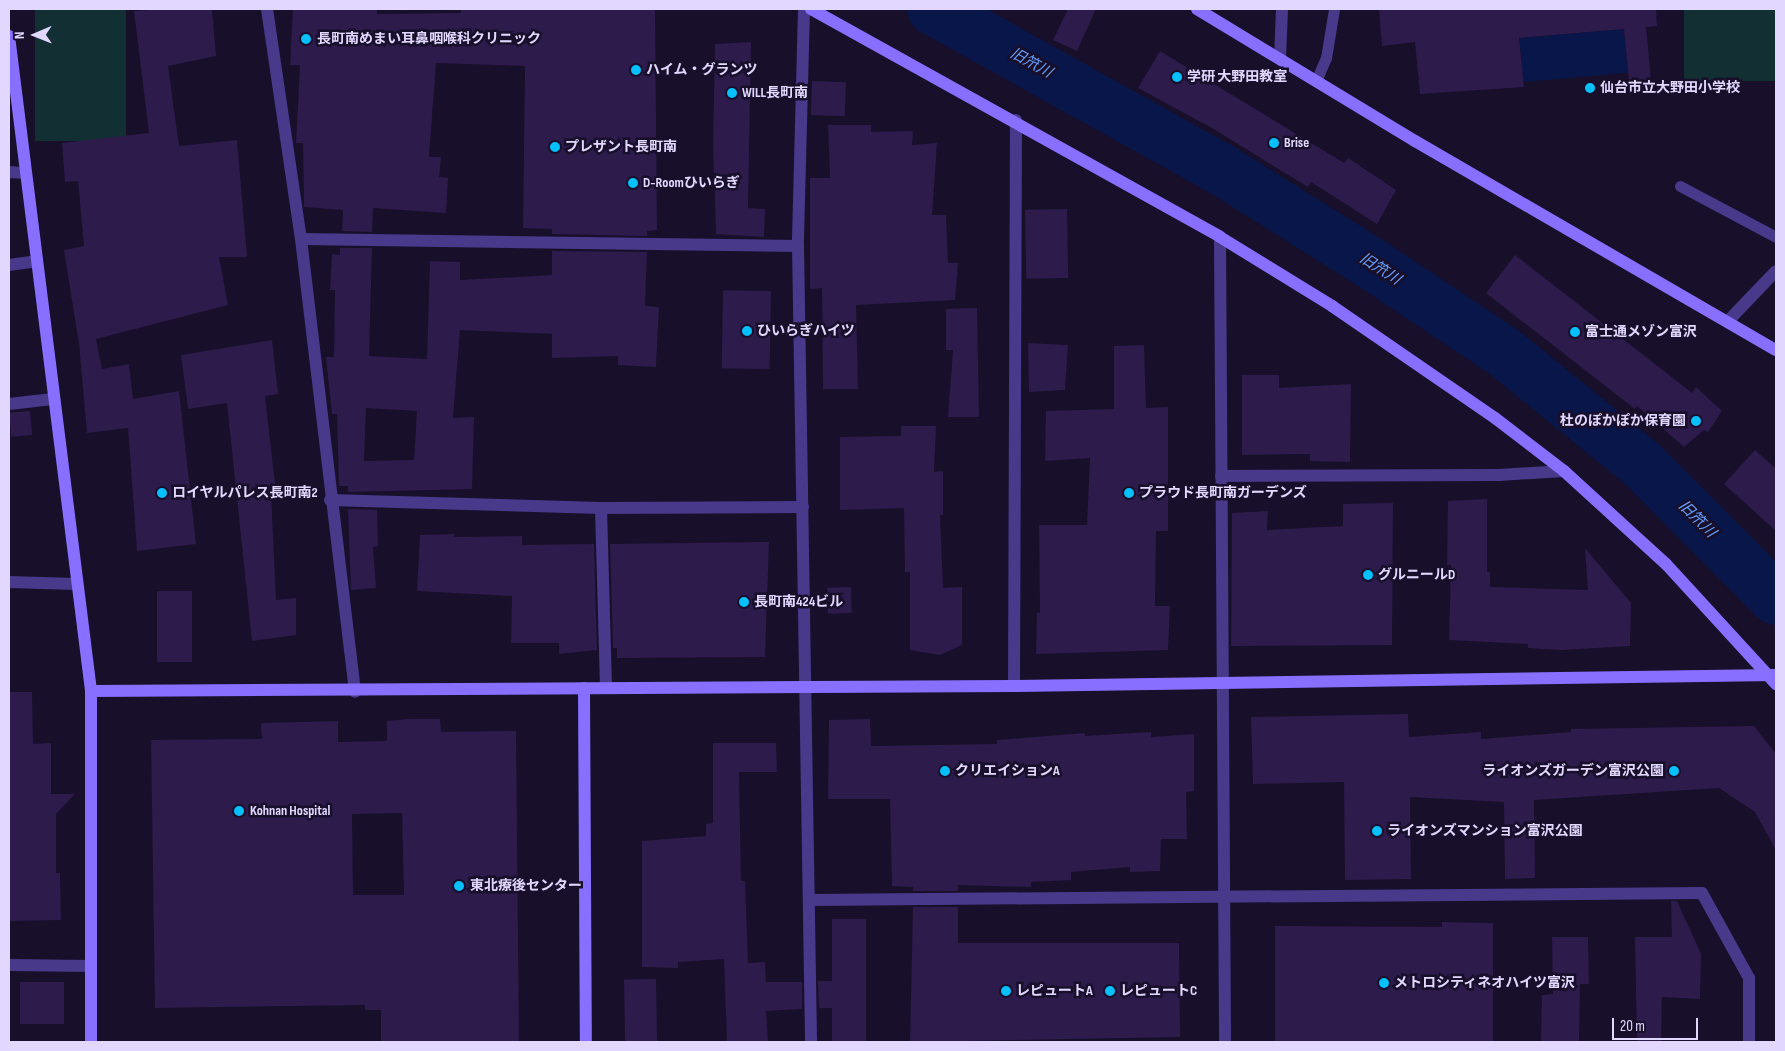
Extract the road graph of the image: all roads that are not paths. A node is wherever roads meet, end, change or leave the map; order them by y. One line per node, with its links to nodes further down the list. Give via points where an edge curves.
1 (267, 9): 16 (street)
2 (804, 9): 17 (street)
3 (811, 9): 10 (street, via 863,40)
4 (1198, 9): 8 (street)
5 (1282, 9): 8 (street)
6 (1334, 9): 9 (lane, via 1326,58)
7 (9, 36): 12 (street)
8 (1280, 59): 9 (street)
9 (1316, 81): 21 (street)
10 (1016, 120): 14 (street); 34 (street)
11 (9, 172): 12 (street)
12 (25, 173): 18 (street)
13 (1680, 186): 15 (lane)
14 (1220, 237): 25 (street, via 1332,306 1495,418); 26 (street)
15 (1776, 237)
16 (301, 238): 17 (street); 27 (street)
17 (798, 246): 28 (street)
18 (36, 261): 19 (street); 23 (street)
19 (9, 265)
20 (1776, 271): 21 (street)
21 (1728, 321): 22 (street)
22 (1776, 350)
23 (53, 399): 24 (street); 31 (street)
24 (9, 404)
25 (1564, 471): 26 (street, via 1499,475); 32 (street, via 1666,564)
26 (1221, 476): 33 (street)
27 (330, 500): 29 (street); 39 (street)
28 (803, 507): 29 (street); 35 (street)
29 (601, 508): 37 (street)
30 (9, 582): 31 (street)
31 (76, 584): 38 (street)
32 (1774, 678): 33 (street)
33 (1222, 682): 34 (street); 40 (street)
34 (1014, 686): 35 (street)
35 (807, 687): 37 (street); 41 (street)
36 (584, 688): 37 (street); 39 (street); 45 (street)
37 (606, 688)
38 (91, 691): 39 (street); 43 (street)
39 (355, 692)
40 (1224, 896): 41 (street); 47 (street); 48 (street, via 1702,893 1749,978)
41 (810, 900): 46 (street)
42 (9, 965): 43 (street)
43 (90, 966): 44 (street)
44 (91, 1042)
45 (586, 1042)
46 (811, 1042)
47 (1225, 1042)
48 (1749, 1042)

